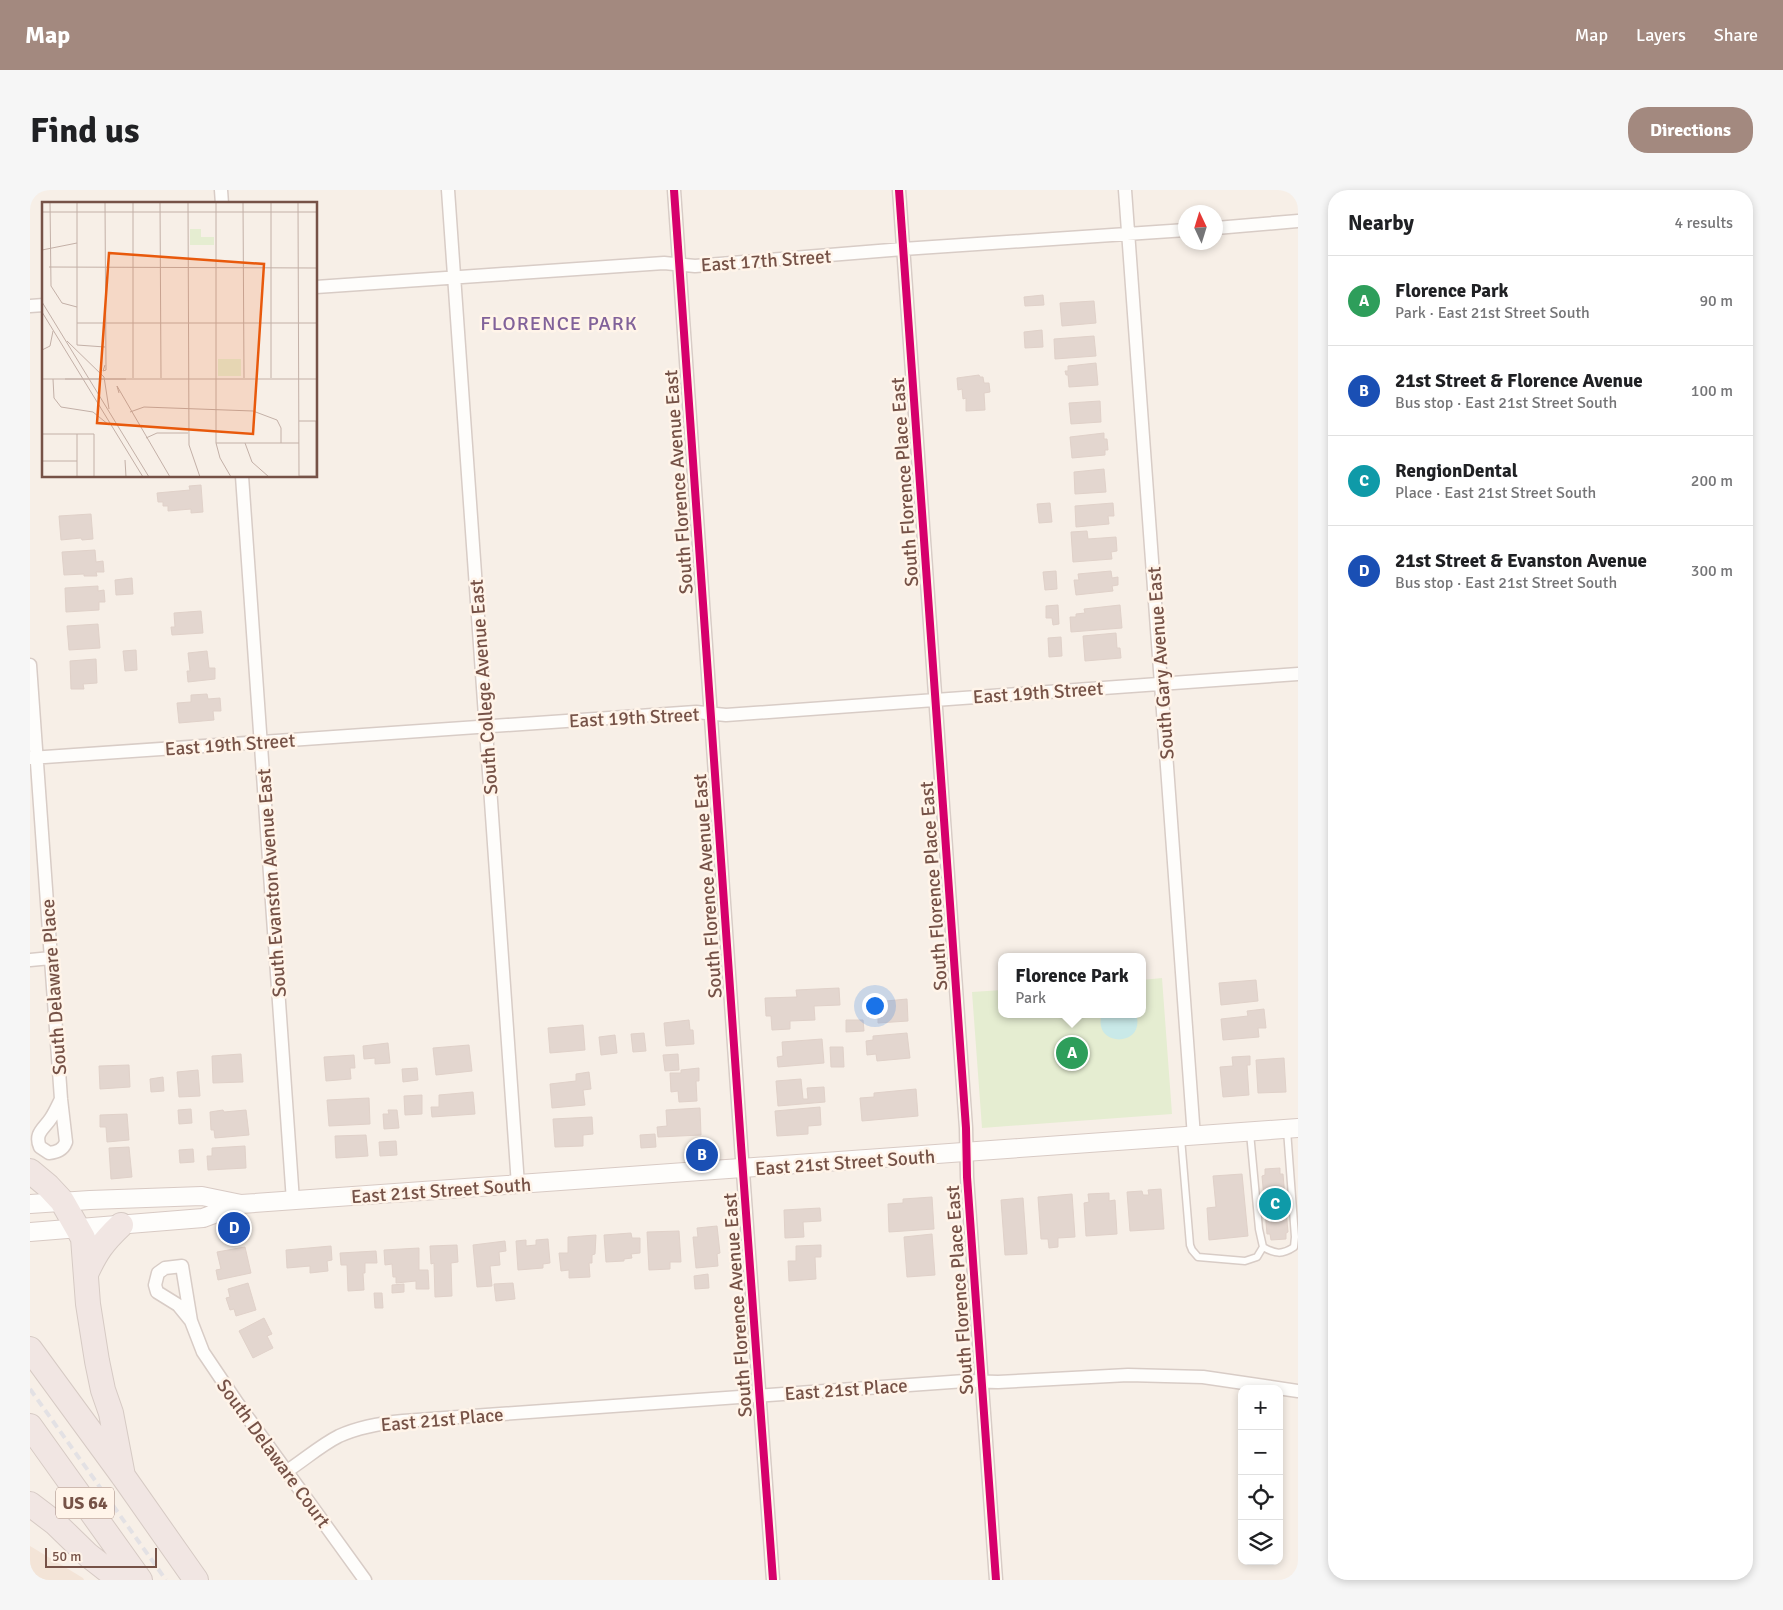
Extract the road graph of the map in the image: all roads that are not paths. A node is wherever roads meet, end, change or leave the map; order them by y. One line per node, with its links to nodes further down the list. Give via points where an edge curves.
1 (448, 190): 11 (street, South College Avenue East)
2 (674, 190): 10 (street, South Florence Avenue East)
3 (899, 190): 9 (street, South Florence Place East)
4 (1125, 190): 8 (street, South Gary Avenue East)
5 (1298, 222): 6 (street)
6 (1223, 227)
7 (1178, 231): 8 (street, East 17th Street)
8 (1129, 234): 9 (street, East 17th Street); 16 (street, South Gary Avenue East)
9 (903, 249): 10 (street, East 17th Street); 17 (street, South Florence Place East)
10 (679, 265): 11 (street, East 17th Street, via 664,263); 18 (street, South Florence Avenue East)
11 (454, 277): 12 (street, East 17th Street); 19 (street, South College Avenue East)
12 (318, 287)
13 (242, 478): 20 (street, South Evanston Avenue East)
14 (30, 665): 21 (street, South Delaware Place)
15 (1298, 674): 16 (street, East 19th Street)
16 (1161, 683): 17 (street, East 19th Street); 27 (street, South Gary Avenue East)
17 (935, 699): 18 (street, East 19th Street); 28 (street, South Florence Place East)
18 (711, 714): 19 (street, East 19th Street, via 696,712); 31 (street, South Florence Avenue East)
19 (486, 726): 20 (street, East 19th Street); 33 (street, South College Avenue East)
20 (262, 741): 21 (street, East 19th Street); 34 (street, South Evanston Avenue East)
21 (33, 758): 22 (street, South Delaware Place)
22 (51, 958): 23 (street); 24 (street, South Delaware Place)
23 (30, 960)
24 (61, 1099)
25 (1292, 1129): 26 (main road, East 21st Street South); 30 (lane)
26 (1250, 1133): 27 (main road, East 21st Street South); 41 (lane)
27 (1188, 1137): 28 (main road, East 21st Street South); 41 (lane, via 1190,1245 1194,1254 1245,1261 1257,1257)
28 (966, 1153): 31 (main road, East 21st Street South); 45 (street, South Florence Place East)
29 (1298, 1159): 30 (lane)
30 (1289, 1160): 41 (lane, via 1294,1248 1278,1253)
31 (743, 1169): 33 (main road, East 21st Street South); 47 (street, South Florence Avenue East)
32 (30, 1171): 35 (highway)
33 (518, 1185): 34 (main road, East 21st Street South)
34 (293, 1200): 37 (main road, East 21st Street South)
35 (62, 1202): 36 (main road, East 21st Street South); 37 (main road, East 21st Street South, via 202,1196); 39 (highway)
36 (30, 1204)
37 (241, 1204): 38 (main road, East 21st Street South, via 204,1218)
38 (121, 1225): 39 (main road, East 21st Street South); 42 (highway, via 96,1252)
39 (78, 1228): 40 (main road, East 21st Street South); 42 (highway)
40 (30, 1232)
41 (1263, 1247)
42 (86, 1274): 50 (highway, via 97,1361)
43 (192, 1321): 49 (street, South Delaware Court, via 196,1337 211,1364)
44 (30, 1349): 50 (highway, US 64)
45 (983, 1381): 46 (street, East 21st Place, via 1119,1375 1203,1377); 47 (street, East 21st Place); 57 (street, South Florence Place East)
46 (1298, 1391)
47 (759, 1396): 49 (street, East 21st Place, via 384,1423 338,1437); 56 (street, South Florence Avenue East)
48 (30, 1426): 53 (highway, US 64)
49 (287, 1471): 55 (street, South Delaware Court)
50 (124, 1476): 54 (highway, US 64)
51 (30, 1504): 52 (highway)
52 (120, 1580)
53 (140, 1580)
54 (196, 1580)
55 (365, 1580)
56 (773, 1580)
57 (996, 1580)

